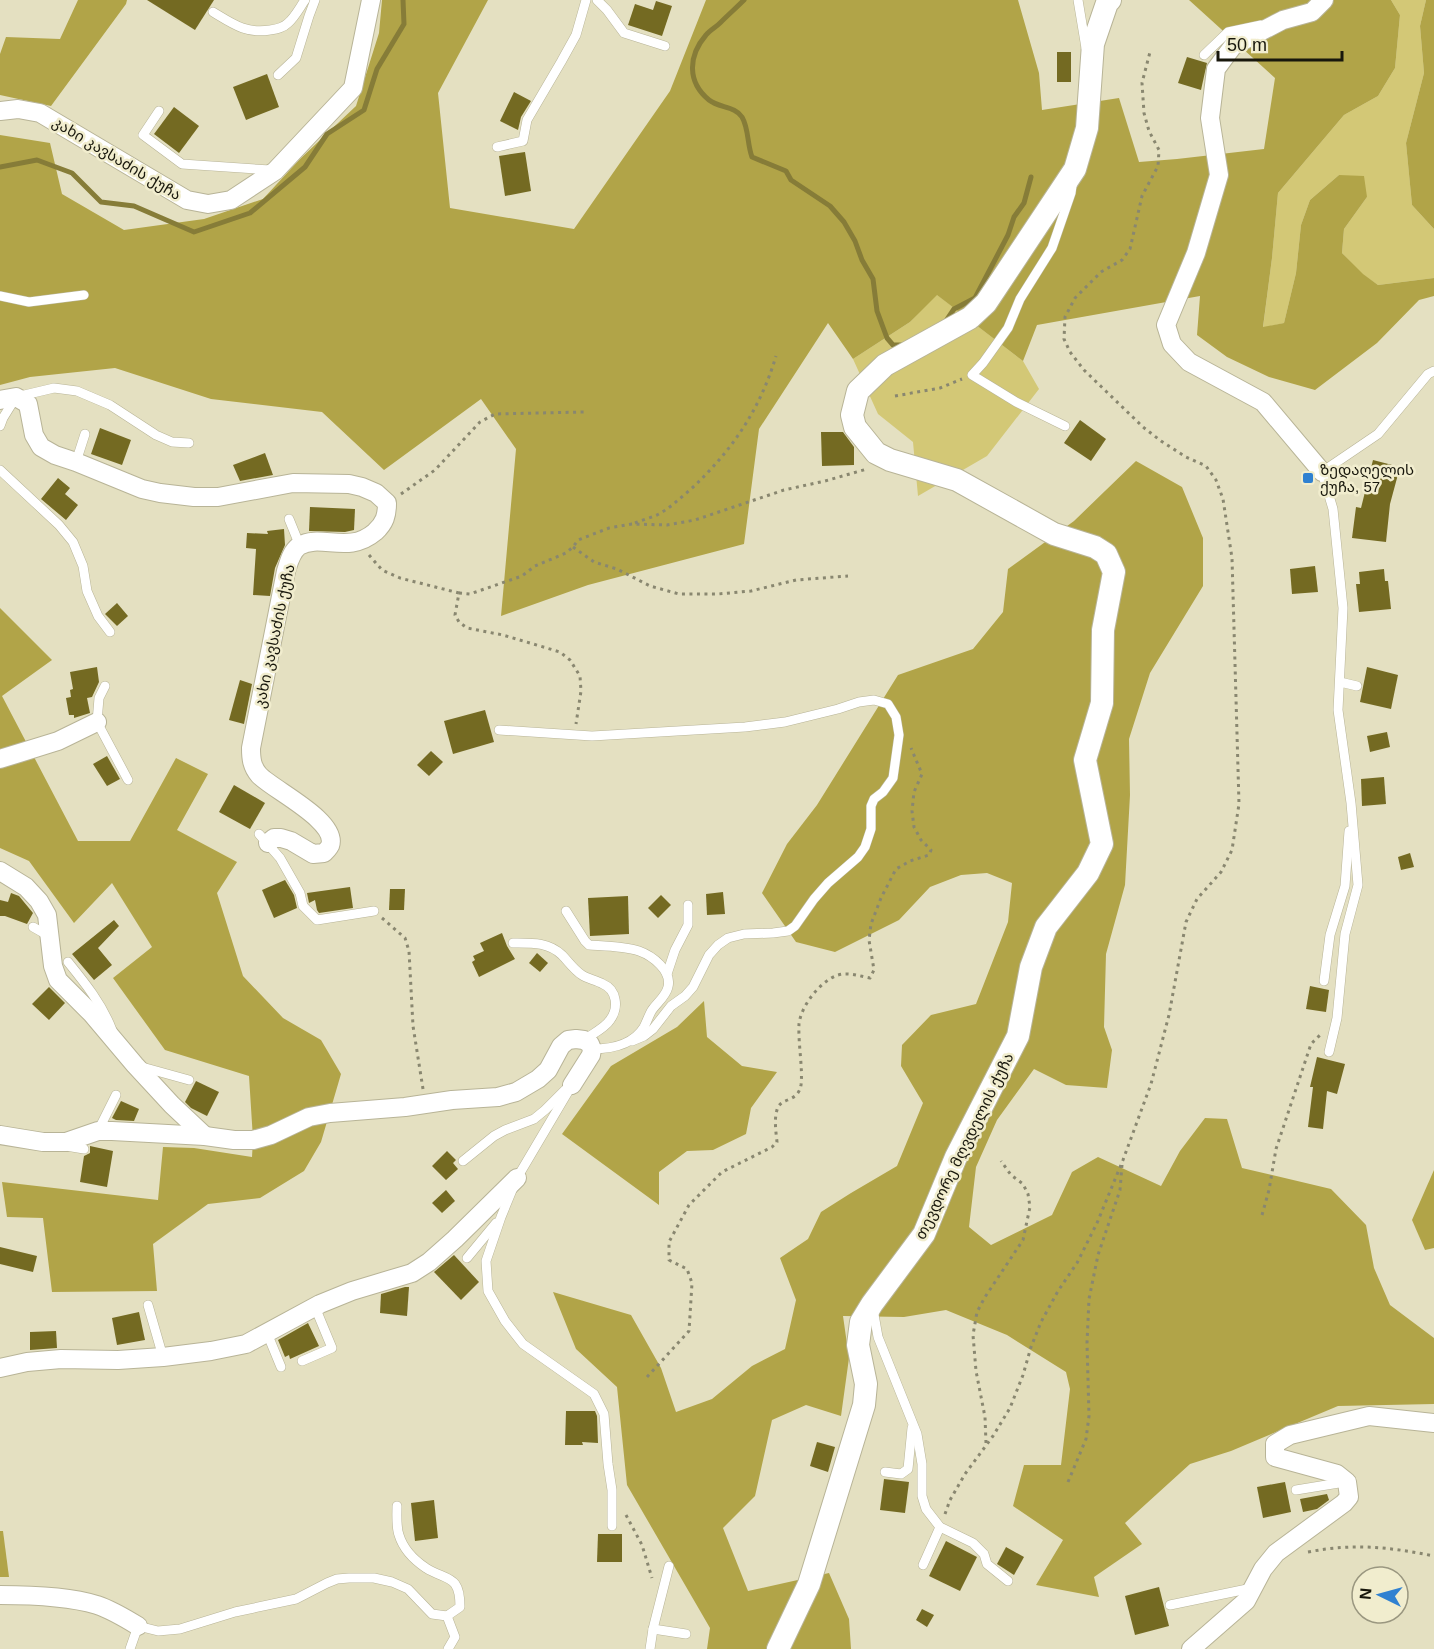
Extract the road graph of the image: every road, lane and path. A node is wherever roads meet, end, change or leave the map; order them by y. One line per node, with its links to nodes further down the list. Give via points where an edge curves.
1 (305, 0): 9 (lane, via 289,23 261,32 240,27)
2 (315, 0): 15 (lane, via 296,58)
3 (371, 0): 20 (street, კახი კავსაძის ქუჩა, via 353,88)
4 (586, 0): 18 (lane, via 576,34 527,120 523,141)
5 (598, 0): 11 (lane, via 624,33)
6 (1078, 0): 14 (lane, via 1083,39)
7 (1110, 0): 14 (street, თევდორე მღვდელის ქუჩა, via 1093,44)
8 (1324, 0): 10 (street, via 1312,12)
9 (213, 12)
10 (1283, 20): 13 (lane, via 1228,32); 36 (street, via 1233,46 1216,69 1210,118 1219,175 1196,253 1166,325 1172,344 1189,362 1263,402)
11 (665, 46)
12 (1149, 52): 82 (path, via 1142,83 1144,113 1159,150 1158,166 1142,196 1130,249 1075,298 1065,317 1064,339 1084,370 1143,427 1206,466 1216,480 1223,499 1232,558 1239,804 1232,850 1221,872 1197,899 1186,922 1162,1046)
13 (1204, 55)
14 (1092, 67): 19 (street, თევდორე მღვდელის ქუჩა, via 1087,128)
15 (278, 75)
16 (0, 111): 20 (street, კახი კავსაძის ქუჩა, via 40,113 187,200 208,204 231,200)
17 (159, 111): 20 (lane, via 143,135 182,165)
18 (497, 147)
19 (1075, 169): 25 (lane, via 1052,248 1020,299 1008,328); 33 (street, თევდორე მღვდელის ქუჩა, via 987,303 970,318 885,365 858,391 852,415 855,427 876,453)
20 (275, 171)
21 (84, 295): 22 (lane, via 29,302)
22 (0, 296)
23 (776, 356): 39 (path, via 768,381 742,431 705,475 675,503)
24 (1434, 371): 36 (lane, via 1378,434)
25 (972, 375): 26 (path, via 940,388); 30 (lane)
26 (894, 396)
27 (8, 398): 29 (lane); 32 (lane, via 54,388 77,391 110,405 156,435 172,442); 34 (street, via 28,404 34,435 41,447)
28 (585, 412): 37 (path, via 495,414 480,422 435,470)
29 (0, 426)
30 (1065, 426)
31 (85, 434): 34 (lane)
32 (189, 442)
33 (890, 460): 39 (path, via 858,473 784,490 695,520 667,525); 89 (street, თევდორე მღვდელის ქუჩა, via 957,480 1054,534 1095,547 1106,554 1114,572 1103,630 1102,703 1085,760 1102,844 1088,873 1046,927 1031,967 1018,1036 956,1157 924,1234)
34 (76, 462): 37 (street, via 160,493 218,497 283,484 349,484 376,493)
35 (0, 470): 45 (lane, via 73,542 83,566 87,591)
36 (1322, 472): 46 (lane, via 1333,509 1343,608)
37 (387, 503): 40 (street, via 382,526)
38 (289, 519): 41 (lane)
39 (632, 524): 42 (path, via 587,536)
40 (363, 540): 41 (street, კახი კავსაძის ქუჩა); 44 (path, via 368,554 382,570)
41 (300, 546): 56 (street, კახი კავსაძის ქუჩა, via 292,554 286,571 251,760 259,775 325,826 331,837 330,847 324,853 313,854 281,838)
42 (573, 547): 43 (path, via 594,561 650,586 679,594 751,591 796,580); 44 (path, via 522,576 470,594)
43 (848, 576)
44 (459, 593): 51 (path, via 455,615 467,628 560,652 570,660 580,675 581,691)
45 (110, 632)
46 (1340, 682): 48 (lane); 55 (lane, via 1338,710)
47 (105, 686): 49 (lane, via 99,698)
48 (1357, 686)
49 (97, 722): 53 (street, via 58,741); 54 (lane)
50 (499, 730): 51 (lane)
51 (574, 735): 68 (lane, via 745,727 785,722 874,700 888,704 896,717 899,735 893,778 874,799 871,829 858,856 828,883 788,931 744,933 718,945 685,996 671,1006 653,1029)
52 (910, 741): 97 (path, via 922,774 914,792 914,827 931,850 929,855 896,870 881,898 870,924 874,970 870,978 855,974 837,976 819,987 806,1002 799,1022 801,1086 795,1097 782,1102 777,1109 777,1142 722,1172 689,1205 669,1242 669,1260 687,1269 692,1282 689,1331)
53 (0, 759)
54 (128, 780)
55 (1351, 803): 66 (lane, via 1345,886 1330,935); 67 (lane, via 1358,885 1345,934)
56 (264, 838): 59 (lane, via 294,881 303,906 317,920)
57 (0, 872): 62 (street, via 39,901 47,915)
58 (688, 905): 65 (lane, via 688,925)
59 (374, 911): 76 (path, via 405,938 409,951 413,1026)
60 (566, 911): 65 (lane, via 589,945 640,951)
61 (33, 927): 62 (lane)
62 (51, 938): 70 (street, via 58,980)
63 (513, 943): 69 (lane, via 550,946 582,975 612,990 615,1007 610,1020)
64 (68, 962): 70 (lane, via 107,1017)
65 (667, 974): 68 (lane, via 668,987)
66 (1324, 981)
67 (1337, 1018): 71 (lane); 86 (path, via 1311,1044 1276,1149)
68 (632, 1041): 69 (lane, via 604,1049)
69 (588, 1044): 74 (street, via 591,1055); 76 (street, via 568,1040 548,1070 516,1092)
70 (119, 1046): 72 (street)
71 (1329, 1052)
72 (135, 1065): 73 (lane); 79 (street)
73 (189, 1080)
74 (572, 1085): 83 (lane, via 534,1119 500,1133); 85 (lane)
75 (116, 1095): 77 (lane)
76 (425, 1104): 79 (street, via 309,1117 253,1140)
77 (98, 1131): 79 (street); 80 (street, via 66,1142)
78 (0, 1136): 80 (street)
79 (205, 1136)
80 (43, 1142): 81 (lane)
81 (84, 1149)
82 (1123, 1160): 100 (path, via 1077,1263 1041,1322 1010,1407); 102 (path, via 1120,1190 1098,1255 1089,1299 1086,1439)
83 (463, 1161)
84 (1001, 1161): 100 (path, via 1023,1184 1030,1207 1023,1240 976,1312 973,1335)
85 (517, 1178): 87 (lane); 91 (street, via 429,1262 412,1273)
86 (1262, 1215)
87 (501, 1217): 88 (lane); 104 (lane, via 486,1261 488,1291 523,1344 594,1394 604,1414)
88 (467, 1258)
89 (872, 1304): 99 (lane, via 878,1337); 125 (street, თევდორე მღვდელის ქუჩა, via 861,1322 858,1345 866,1384 864,1405 809,1584)
90 (148, 1305): 93 (lane)
91 (315, 1307): 92 (street); 94 (lane, via 332,1348)
92 (267, 1333): 93 (street, via 246,1344); 95 (lane)
93 (163, 1357): 96 (street, via 61,1359)
94 (302, 1361)
95 (281, 1367)
96 (0, 1368)
97 (647, 1377)
98 (1434, 1423): 103 (street, via 1369,1416 1290,1436 1275,1444 1275,1457 1337,1474)
99 (913, 1424): 101 (lane, via 908,1469 901,1474); 108 (lane, via 920,1448 922,1496)
100 (987, 1445): 108 (path, via 950,1500)
101 (885, 1472)
102 (1068, 1482)
103 (1347, 1482): 105 (lane); 114 (street, via 1349,1497 1344,1503 1276,1553)
104 (612, 1490): 107 (lane); 116 (path, via 642,1545)
105 (1296, 1490)
106 (397, 1506): 118 (lane, via 398,1534 410,1555 450,1578 460,1593 459,1607)
107 (612, 1527)
108 (940, 1527): 111 (lane); 113 (lane, via 973,1544 984,1554 987,1564)
109 (1303, 1553): 110 (path, via 1374,1546)
110 (1434, 1557)
111 (923, 1565)
112 (669, 1566): 116 (lane)
113 (1008, 1581)
114 (1252, 1588): 117 (lane); 126 (street, via 1246,1601)
115 (0, 1595): 119 (street, via 70,1599 97,1605)
116 (660, 1604): 120 (lane)
117 (1170, 1605)
118 (447, 1616): 119 (lane, via 432,1614 408,1589 392,1582 349,1578 337,1579 296,1599 180,1629 158,1631); 123 (lane, via 455,1637)
119 (138, 1626): 122 (lane)
120 (653, 1629): 121 (lane); 124 (lane)
121 (686, 1634)
122 (130, 1649)
123 (448, 1649)
124 (650, 1649)
125 (778, 1649)
126 (1191, 1649)

